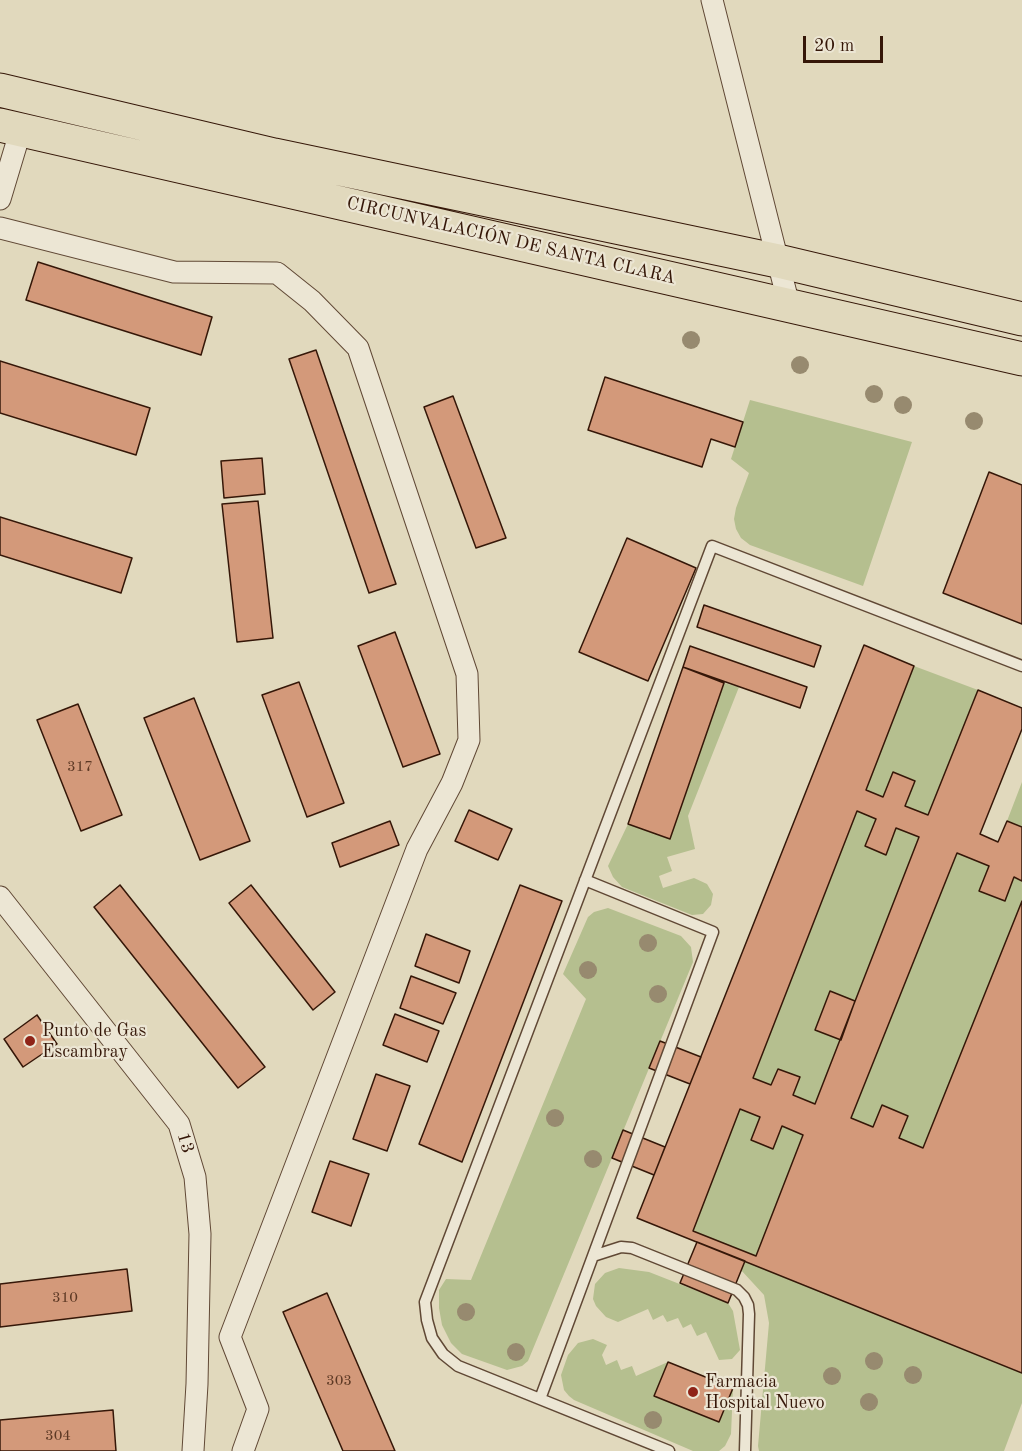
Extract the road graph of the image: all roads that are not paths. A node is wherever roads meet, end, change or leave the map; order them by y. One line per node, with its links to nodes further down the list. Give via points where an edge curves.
1 (712, 0): 8 (street)
2 (0, 90): 4 (highway, CIRCUNVALACIÓN DE SANTA CLARA)
3 (10, 127): 5 (highway, CIRCUNVALACIÓN DE SANTA CLARA); 6 (street)
4 (201, 138): 5 (highway, via 197,153); 8 (highway, CIRCUNVALACIÓN DE SANTA CLARA)
5 (179, 165): 9 (highway, CIRCUNVALACIÓN DE SANTA CLARA)
6 (0, 199)
7 (0, 228): 18 (street, via 174,272 277,273 312,301 358,348 467,674 469,740 452,783 417,849 230,1337 258,1409)
8 (778, 261): 9 (street); 10 (highway, CIRCUNVALACIÓN DE SANTA CLARA)
9 (789, 305): 11 (highway, CIRCUNVALACIÓN DE SANTA CLARA)
10 (1022, 319)
11 (1022, 359)
12 (1022, 666): 13 (lane, via 712,546)
13 (585, 880): 15 (lane, via 713,932); 16 (lane, via 425,1302 432,1338 443,1354 458,1366)
14 (0, 897): 17 (street, 13, via 179,1124 195,1177 200,1234)
15 (593, 1257): 16 (lane); 20 (lane, via 621,1246 632,1248 737,1290 744,1297 749,1314)
16 (540, 1399): 19 (lane)
17 (193, 1451)
18 (243, 1451)
19 (669, 1451)
20 (745, 1451)

